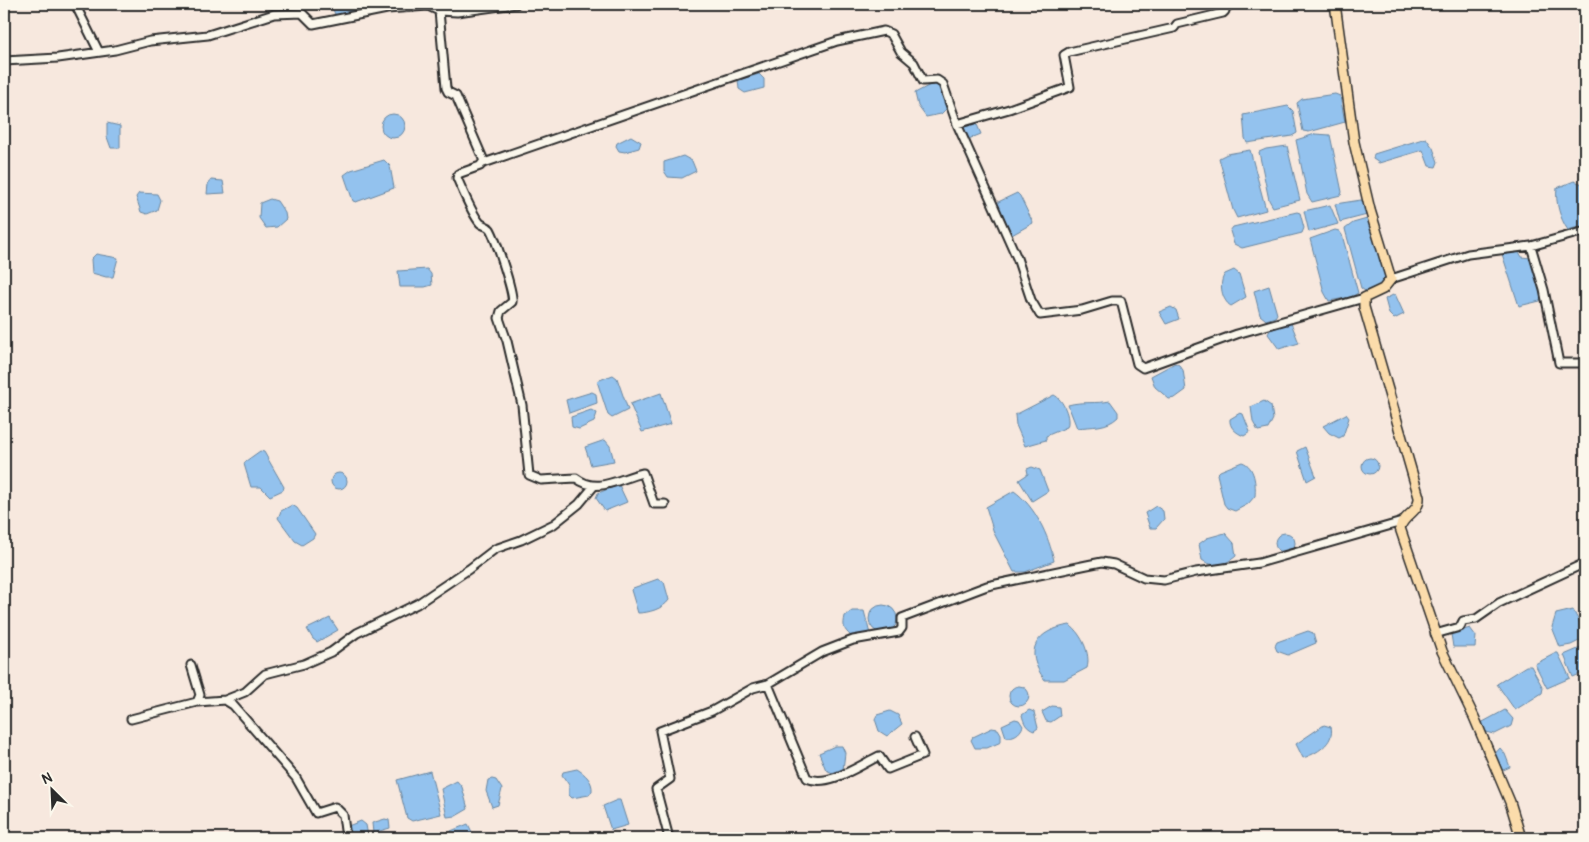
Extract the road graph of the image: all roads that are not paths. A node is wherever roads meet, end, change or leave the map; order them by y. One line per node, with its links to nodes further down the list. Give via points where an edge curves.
1 (75, 4): 6 (street)
2 (516, 4): 5 (street, via 457,12)
3 (1233, 4): 8 (street, via 1225,6 1222,13 1176,24 1174,28 1069,52 1064,55 1070,87)
4 (1335, 4): 12 (main road, via 1354,142)
5 (439, 11): 6 (street, via 428,6 387,9 313,24 302,13 274,14 208,35 150,41); 9 (street, via 446,88 456,96)
6 (99, 52): 7 (street)
7 (4, 61)
8 (957, 124): 9 (street, via 943,84 937,80 924,81 891,34 884,31 837,41); 13 (street, via 1017,258 1037,312 1040,315 1056,314 1120,301 1140,368 1237,334)
9 (484, 163): 15 (street, via 456,176 480,222 489,228 514,296 512,302 501,310 499,318 522,405 528,473 541,480 576,478)
10 (1585, 231): 11 (street)
11 (1531, 246): 12 (street, via 1468,254); 14 (street, via 1560,363)
12 (1391, 279): 13 (main road, via 1384,289)
13 (1364, 298): 17 (main road, via 1419,497 1418,507)
14 (1585, 363)
15 (594, 486): 16 (street, via 643,473 654,504); 22 (street, via 579,504 554,524 494,549 417,604 357,634 332,652 304,664 266,674 245,692)
16 (665, 504)
17 (1402, 522): 19 (main road, via 1400,528 1406,550); 21 (street, via 1259,563 1164,580 1153,581 1124,567 1102,562 986,586 902,618 899,632 853,640 822,652)
18 (1585, 563): 19 (street, via 1499,603 1476,619 1463,622 1460,627)
19 (1435, 634): 28 (main road, via 1510,802)
20 (191, 665): 23 (street, via 200,695)
21 (768, 684): 25 (street, via 807,778 814,782 879,756 888,769 898,767 924,755); 27 (street, via 660,731 670,779 656,789)
22 (225, 700): 23 (street); 26 (street, via 233,705 296,778 316,813 335,807 342,816)
23 (197, 702): 24 (street)
24 (131, 720)
25 (915, 737)
26 (346, 838)
27 (669, 838)
28 (1521, 838)

